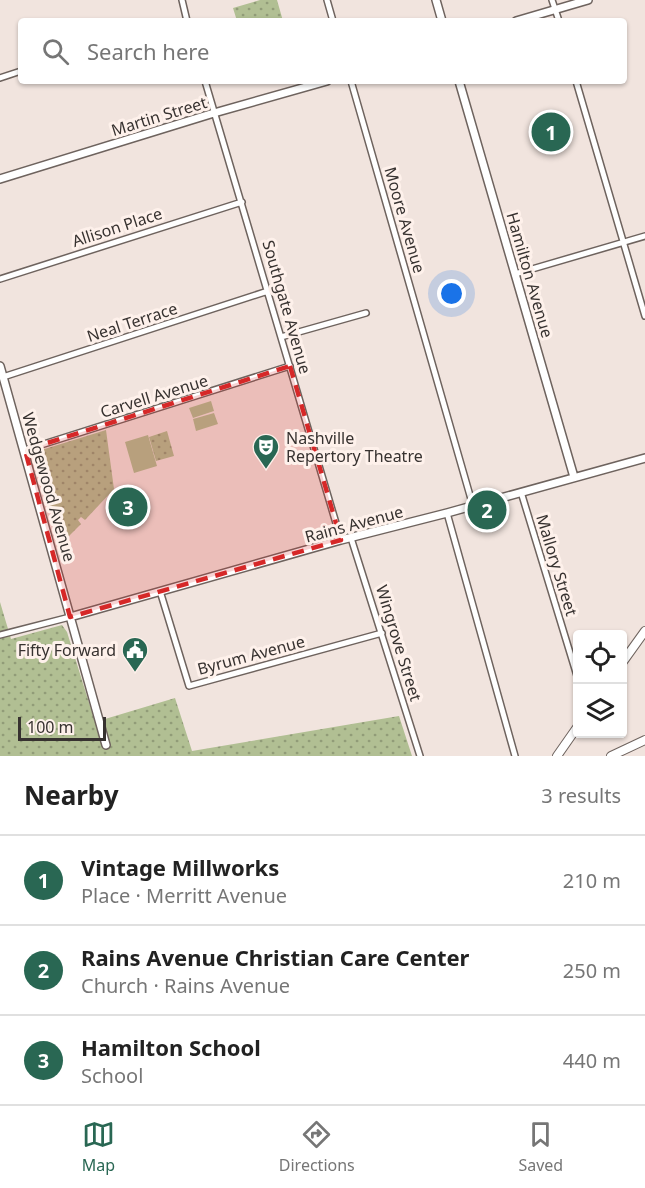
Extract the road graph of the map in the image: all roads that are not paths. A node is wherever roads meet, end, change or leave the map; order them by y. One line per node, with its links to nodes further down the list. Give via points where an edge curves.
1 (182, 0): 7 (street)
2 (327, 0): 8 (street)
3 (436, 0): 9 (street)
4 (552, 0): 6 (street)
5 (588, 0): 6 (street)
6 (555, 10): 10 (street); 11 (street)
7 (185, 18)
8 (332, 18)
9 (441, 18)
10 (527, 18)
11 (558, 18)
12 (18, 72): 13 (street)
13 (0, 78)
14 (206, 84): 19 (street, Southgate Avenue)
15 (316, 84): 19 (street, Martin Street)
16 (352, 84): 37 (street, Moore Avenue)
17 (460, 84): 24 (street, Hamilton Avenue)
18 (577, 84): 23 (street)
19 (214, 113): 20 (street, Martin Street); 21 (street, Southgate Avenue)
20 (0, 179)
21 (242, 202): 25 (street, Allison Place); 26 (street, Southgate Avenue)
22 (645, 236): 23 (street)
23 (624, 243): 24 (street); 28 (street)
24 (515, 274): 35 (street, Hamilton Avenue)
25 (0, 279)
26 (268, 291): 29 (street, Southgate Avenue); 32 (street, Neal Terrace)
27 (366, 313): 29 (street)
28 (645, 316)
29 (281, 337): 31 (street, Southgate Avenue)
30 (0, 366): 32 (street, Wedgewood Avenue)
31 (290, 366): 33 (street, Carvell Avenue); 40 (street, Southgate Avenue)
32 (3, 377): 33 (street, Wedgewood Avenue)
33 (25, 450): 42 (street, Wedgewood Avenue)
34 (645, 458): 35 (street, Rains Avenue)
35 (574, 477): 36 (street, Rains Avenue)
36 (521, 492): 37 (street, Rains Avenue); 47 (street, Mallory Street)
37 (473, 506): 38 (street, Rains Avenue)
38 (447, 513): 39 (street, Rains Avenue); 53 (street)
39 (351, 538): 40 (street, Rains Avenue); 44 (street, Wingrove Street)
40 (341, 540): 41 (street, Rains Avenue)
41 (160, 591): 42 (street, Rains Avenue); 44 (street, Byrum Avenue, via 189,686)
42 (70, 617): 45 (street); 50 (street, Wedgewood Avenue)
43 (645, 631): 46 (main road)
44 (382, 633): 52 (street, Wingrove Street)
45 (0, 635)
46 (627, 656)
47 (573, 663)
48 (573, 733): 51 (main road)
49 (645, 740): 54 (main road)
50 (106, 745)
51 (558, 755)
52 (420, 756)
53 (515, 756)
54 (611, 756)

